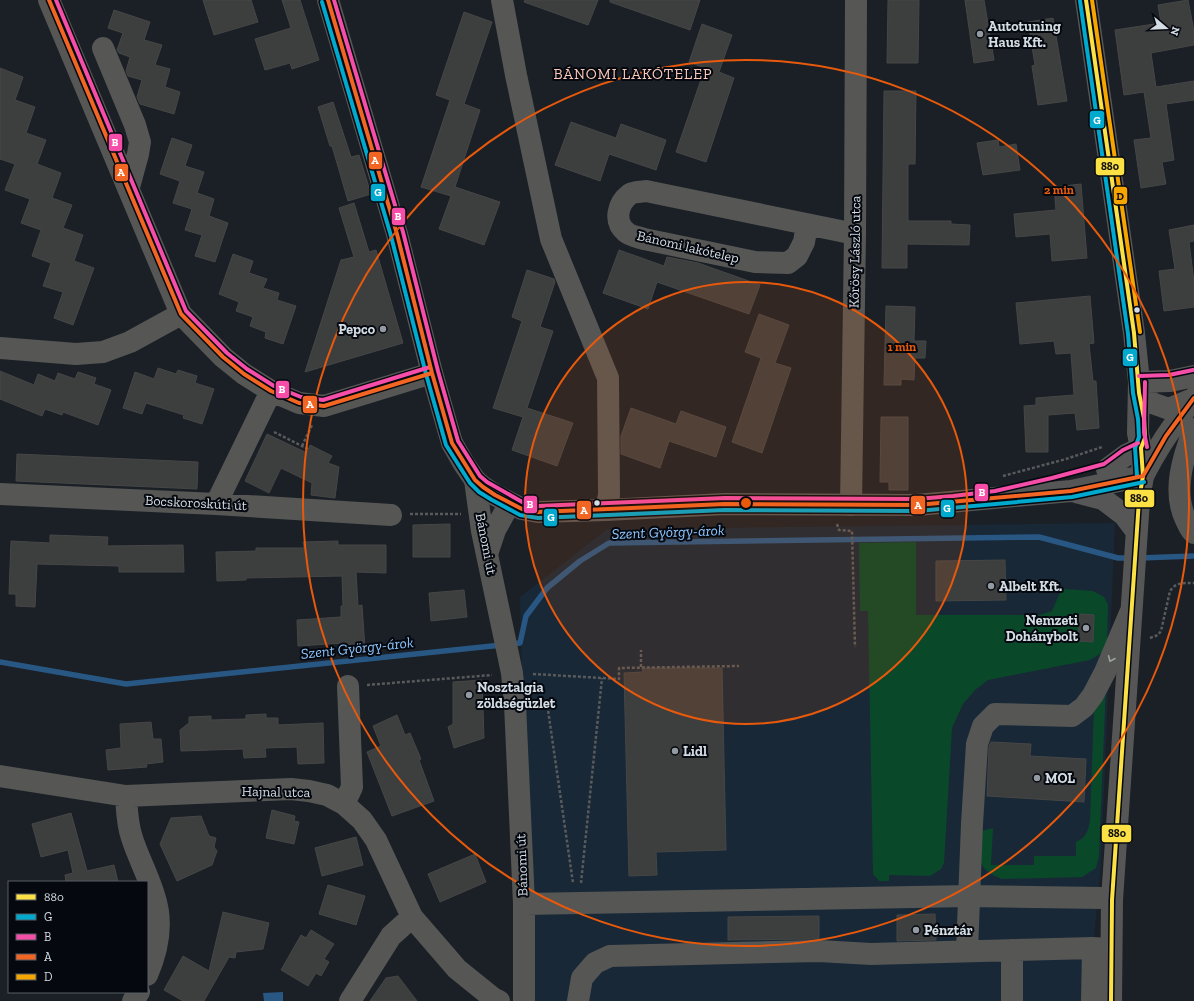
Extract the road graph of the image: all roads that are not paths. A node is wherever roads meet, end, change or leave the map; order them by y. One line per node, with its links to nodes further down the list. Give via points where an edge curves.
1 (49, 0): 7 (street)
2 (328, 0): 12 (main road, Bánomi út, via 397,234)
3 (502, 0): 28 (street, via 551,239 608,378 609,495)
4 (856, 0): 9 (street, Kőrösy László utca)
5 (1086, 0): 14 (main road, via 1134,333)
6 (103, 48): 7 (street, via 140,142)
7 (129, 187): 10 (street)
8 (807, 225): 8 (street, Bánomi lakótelep, via 646,191 631,193 621,203 617,214 619,224 626,233 755,262 788,262 797,256 804,242); 9 (street, Bánomi lakótelep)
9 (855, 234): 27 (street, Kőrösy László utca)
10 (181, 314): 11 (street, via 130,342 103,352 76,354); 15 (street, via 223,357)
11 (0, 348)
12 (432, 373): 15 (street, via 324,406 299,403); 21 (main road, Bánomi út, via 452,443)
13 (1194, 376): 14 (street)
14 (1139, 387): 16 (street, via 1152,403 1169,409); 18 (main road, via 1138,433)
15 (271, 391): 26 (street)
16 (1194, 399): 20 (street, via 1177,418)
17 (1194, 429): 30 (street, via 1186,449 1179,489 1182,512)
18 (1141, 448): 19 (main road); 20 (main road)
19 (1107, 469): 20 (main road, via 1129,469); 24 (main road)
20 (1142, 476): 22 (main road); 31 (main road)
21 (475, 480): 25 (main road); 32 (street, Bánomi út)
22 (1071, 491): 24 (main road); 31 (main road, via 1103,499 1124,515)
23 (0, 494): 26 (street, Bocskoroskúti út)
24 (996, 497): 27 (main road, via 917,505)
25 (510, 503): 28 (main road, via 522,509 538,512); 32 (street, via 495,530)
26 (216, 504): 29 (street, Bocskoroskúti út)
27 (851, 505): 28 (main road, via 726,504)
28 (606, 510)
29 (391, 514)
30 (1194, 533)
31 (1136, 538): 33 (main road)
32 (487, 554): 40 (street, Bánomi út, via 511,665)
33 (1131, 610): 38 (street, one-way to 38, via 1105,672 1084,707 1072,716 995,714 983,726 977,744); 39 (main road)
34 (348, 686): 37 (street, via 352,787)
35 (0, 776): 36 (street, Hajnal utca)
36 (126, 796): 37 (street, Hajnal utca, via 291,789 327,795); 45 (street, via 132,838 155,895 159,917 158,941)
37 (344, 804): 41 (street, Hajnal utca, via 362,820 376,840)
38 (969, 896): 39 (street); 40 (street); 44 (street)
39 (1112, 900): 42 (main road)
40 (524, 904): 48 (street, Bánomi út)
41 (412, 917): 46 (street, via 391,936); 47 (street, Hajnal utca, via 457,969)
42 (1102, 949): 43 (street); 51 (street); 52 (main road)
43 (1012, 950): 44 (street); 50 (street)
44 (968, 951): 49 (street, via 610,956 595,963 582,978)
45 (148, 973)
46 (350, 1001)
47 (499, 1001)
48 (524, 1001)
49 (578, 1001)
50 (1012, 1001)
51 (1092, 1001)
52 (1111, 1001)

